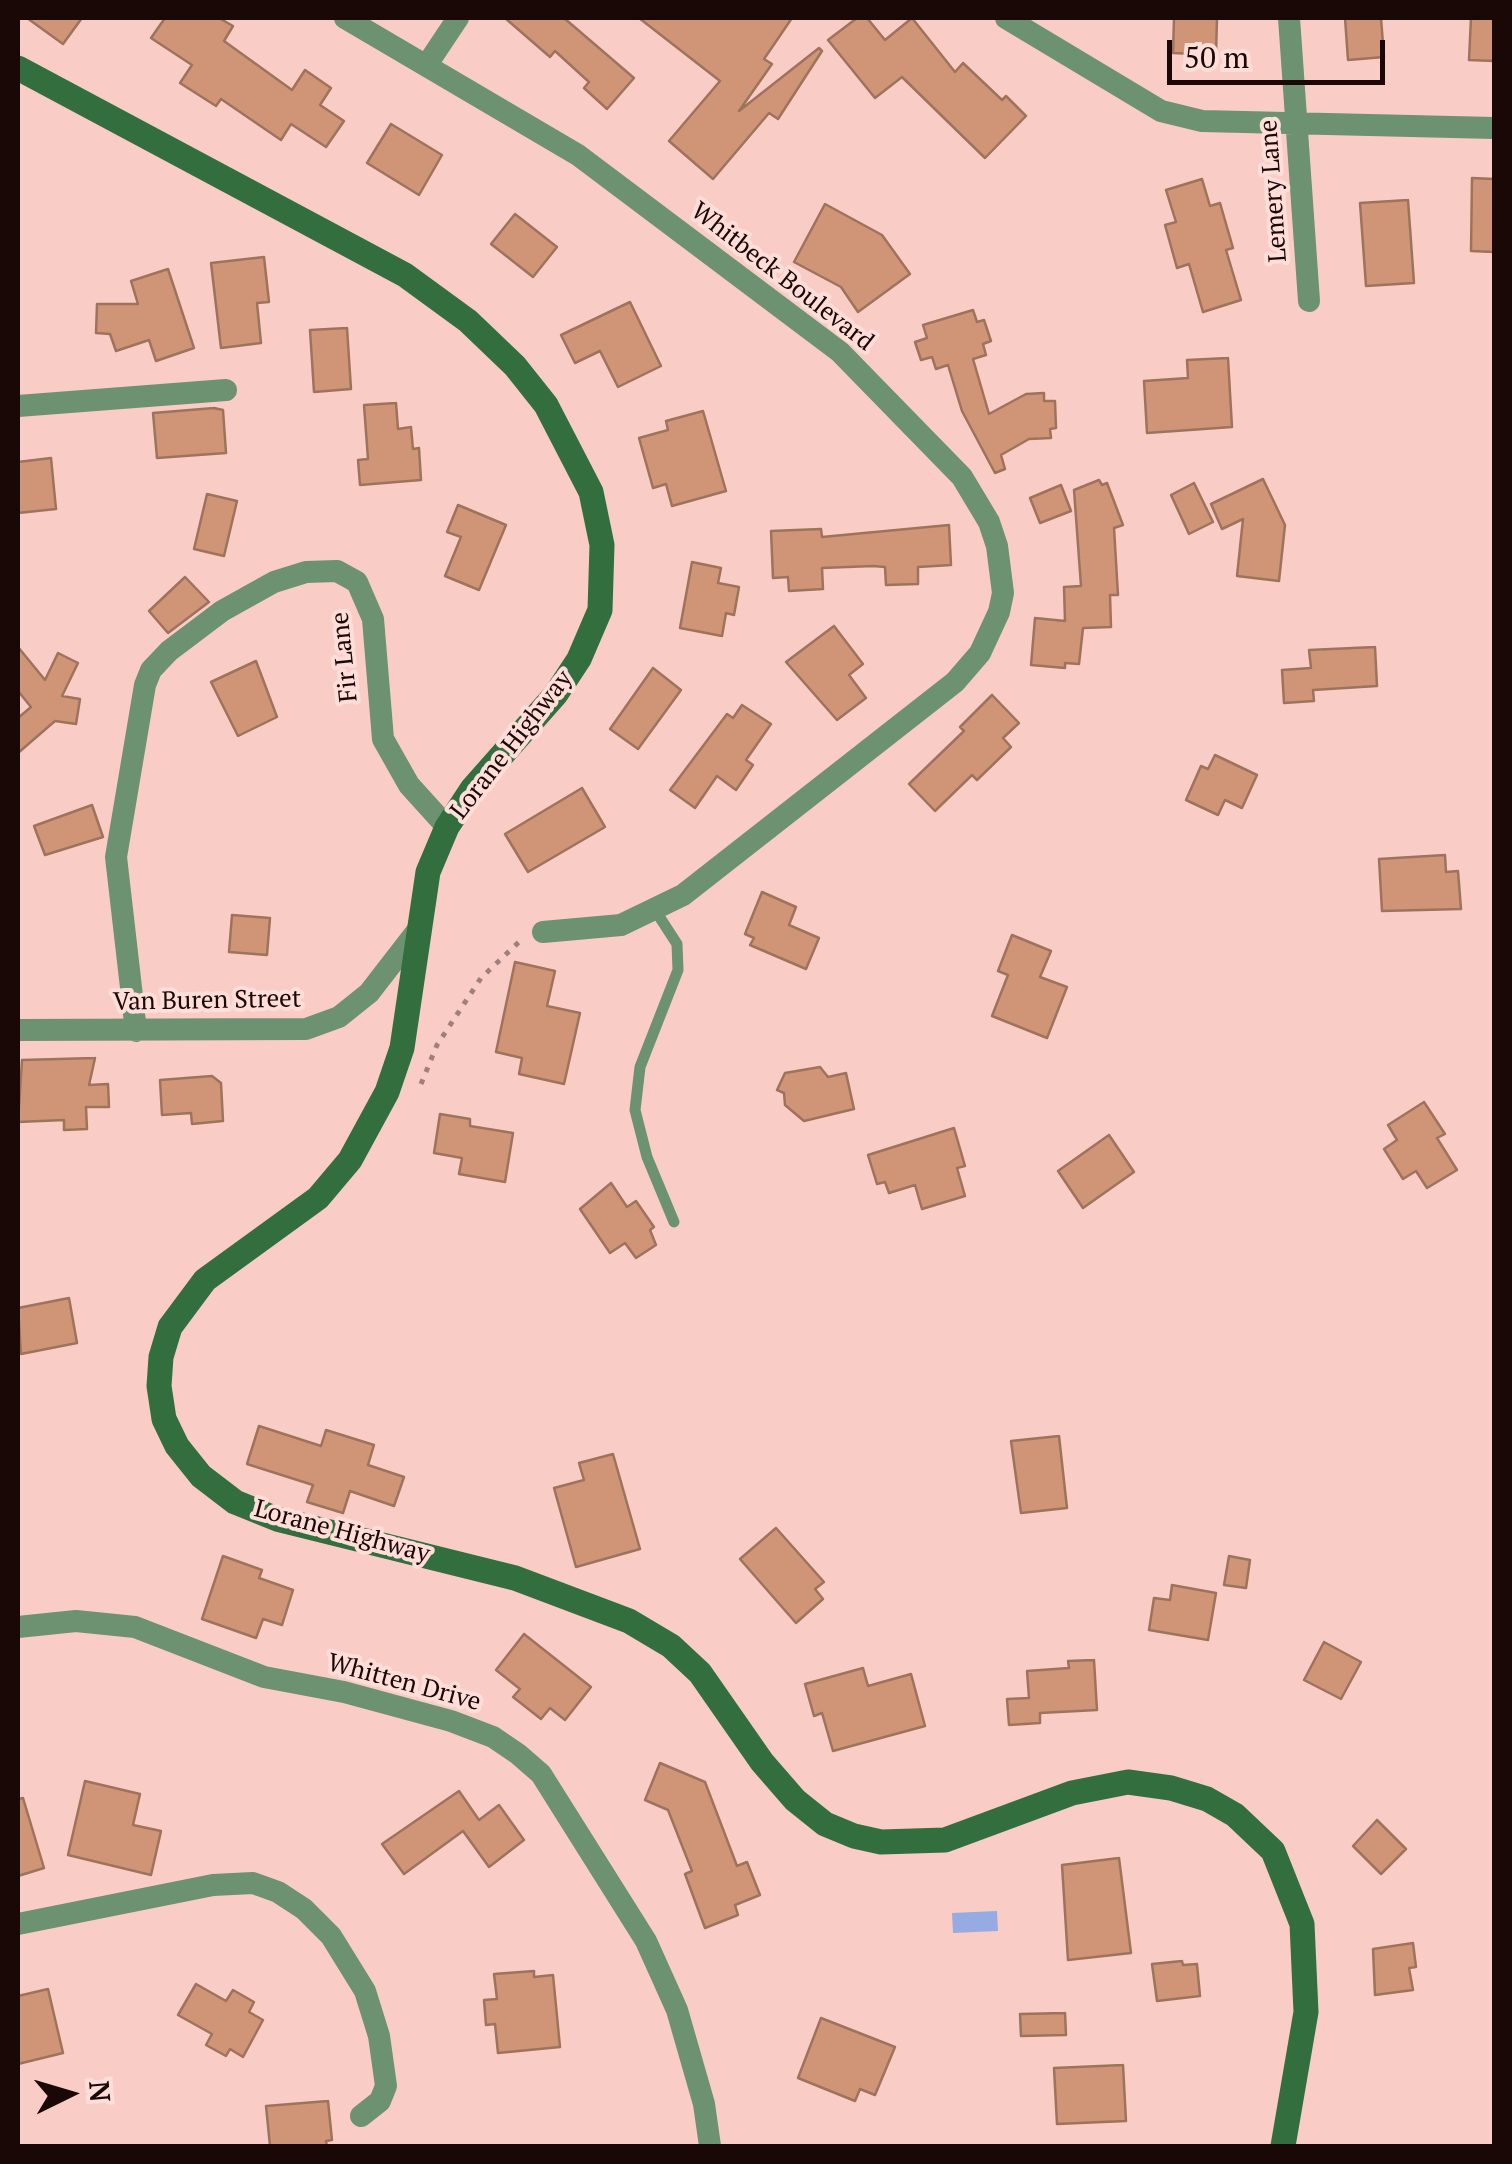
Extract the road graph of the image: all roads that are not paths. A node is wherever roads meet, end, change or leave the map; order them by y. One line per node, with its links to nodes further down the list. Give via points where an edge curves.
1 (345, 18): 5 (street, Whitbeck Boulevard)
2 (458, 18): 5 (street)
3 (1006, 18): 7 (street, via 1161,111 1202,122)
4 (1289, 18): 7 (street, Lemery Lane)
5 (428, 63): 13 (street, Whitbeck Boulevard, via 578,156 840,352 962,477 997,546 1000,612 969,668 683,896)
6 (18, 68): 12 (street, Lorane Highway, via 405,275 515,366 570,447 591,492 602,545 600,610 556,694 472,789)
7 (1296, 126): 8 (street); 9 (street, Lemery Lane)
8 (1494, 128)
9 (1310, 301)
10 (226, 390): 11 (street)
11 (18, 406)
12 (447, 828): 14 (street, Lorane Highway, via 428,872); 17 (street, Fir Lane, via 409,785 383,739 373,618 363,590 348,574 320,570 274,582 222,611 151,670 116,846)
13 (655, 910): 15 (street, Whitbeck Boulevard, via 621,924); 18 (lane, via 677,944 678,970 640,1066 634,1110)
14 (417, 931): 17 (street, Van Buren Street, via 370,994 320,1025 290,1031); 23 (street, Lorane Highway, via 402,1048 350,1160 318,1198 205,1280 170,1327 160,1371 164,1419 177,1446 201,1476 236,1502 277,1519 515,1578 629,1621 700,1672 795,1800 854,1836 945,1840 1072,1793 1128,1782 1172,1788 1235,1814 1273,1851 1302,1924 1306,2012)
15 (543, 932)
16 (18, 1030): 17 (street, Van Buren Street)
17 (136, 1031)
18 (674, 1222)
19 (18, 1627): 22 (street, Whitten Drive, via 76,1621 135,1627 264,1677 450,1721 518,1754 541,1774 646,1942 676,2010)
20 (18, 1924): 21 (street, via 213,1885 253,1883 278,1892 330,1936 365,1991 386,2086)
21 (361, 2116)
22 (710, 2146)
23 (1282, 2146)

